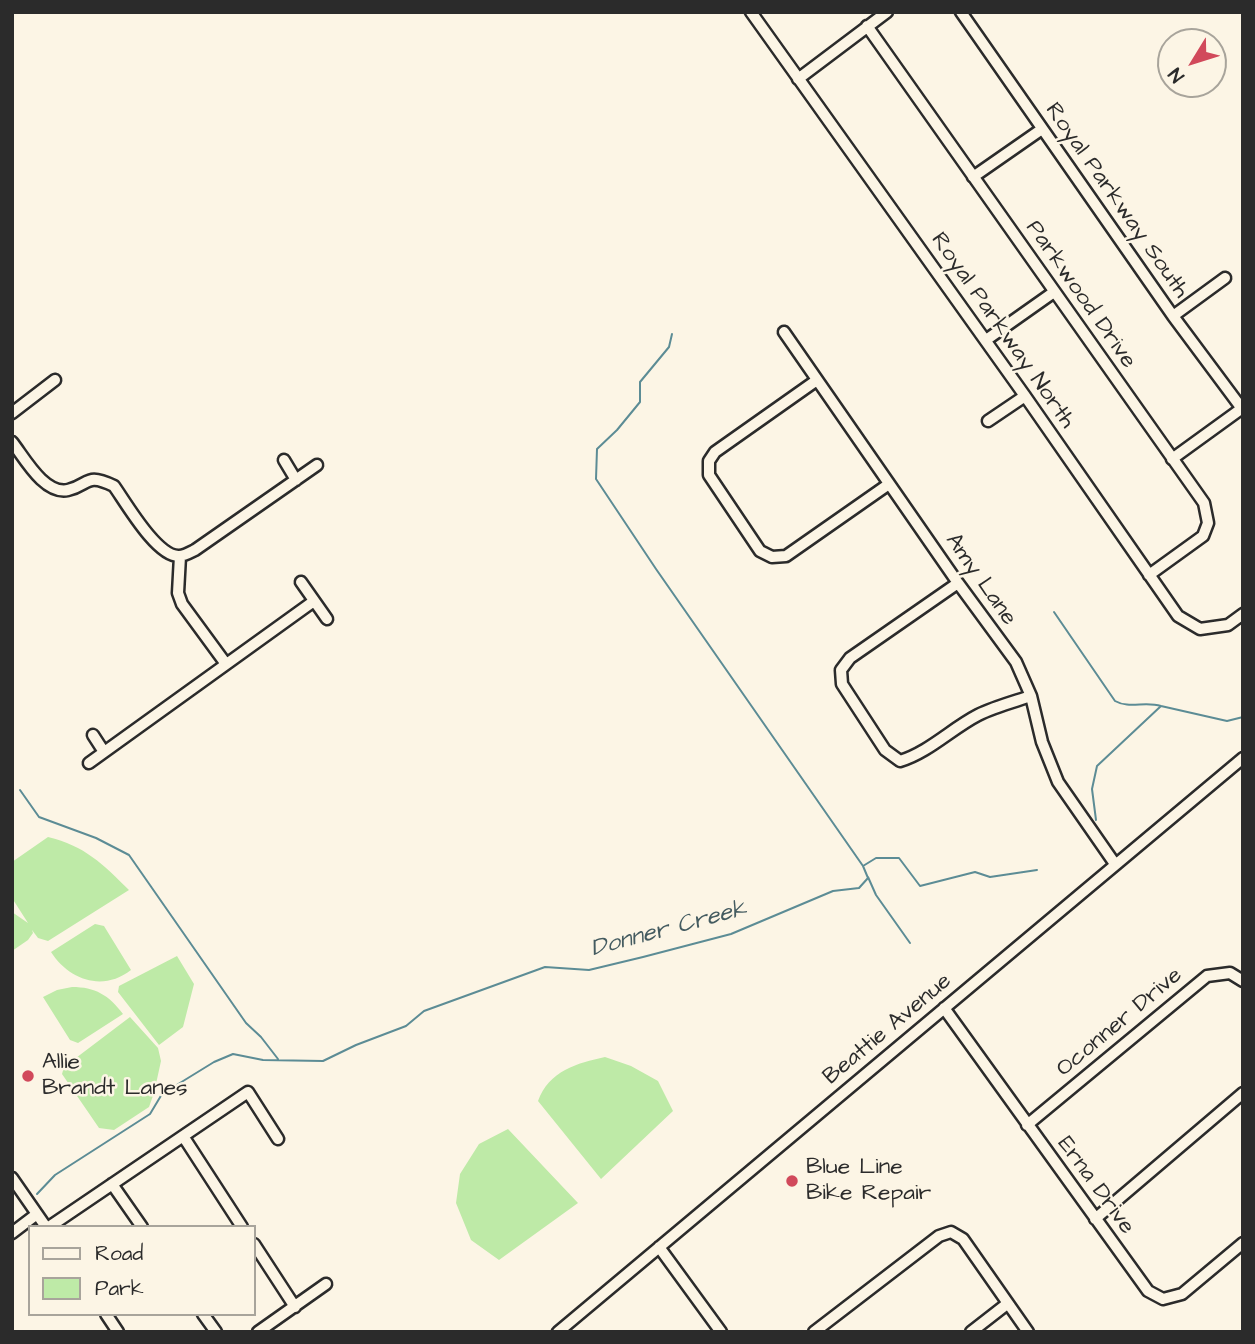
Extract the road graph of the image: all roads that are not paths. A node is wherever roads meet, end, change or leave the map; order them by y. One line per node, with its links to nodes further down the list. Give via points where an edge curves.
1 (751, 12): 5 (street, Royal Parkway North)
2 (887, 12): 4 (street)
3 (961, 12): 6 (street, Royal Parkway South)
4 (867, 26): 5 (street); 7 (street, Parkwood Drive)
5 (798, 79): 12 (street, Royal Parkway North)
6 (1042, 129): 7 (street); 10 (street, Royal Parkway South)
7 (973, 177): 9 (street, Parkwood Drive)
8 (1226, 278): 10 (street)
9 (1054, 292): 12 (street); 20 (street, Parkwood Drive)
10 (1173, 316): 16 (street, Royal Parkway South)
11 (784, 332): 14 (street, Amy Lane)
12 (986, 340): 15 (street, Royal Parkway North)
13 (55, 380): 17 (street)
14 (817, 380): 24 (street, Amy Lane); 24 (street, via 715,452 709,461 709,475 760,551 772,557 786,556)
15 (1025, 396): 18 (street); 26 (street, Royal Parkway North)
16 (1242, 410): 20 (street)
17 (12, 412)
18 (988, 421)
19 (12, 442): 25 (street, via 46,484 67,490 90,479 114,486 157,546)
20 (1172, 459): 26 (street, Parkwood Drive, via 1204,503 1208,523 1203,536)
21 (284, 460): 23 (street)
22 (317, 465): 23 (street)
23 (296, 480): 25 (street)
24 (889, 484): 28 (street, Amy Lane)
25 (180, 556): 32 (street, via 178,593 182,604)
26 (1149, 575): 30 (street, Royal Parkway North, via 1178,616 1200,629 1228,625)
27 (301, 582): 29 (street)
28 (958, 583): 33 (street, Amy Lane, via 1016,663); 33 (street, via 850,658 841,670 842,684 885,750 900,761 914,757 977,716)
29 (314, 601): 31 (street); 32 (street)
30 (1243, 614)
31 (327, 619)
32 (226, 664): 35 (street)
33 (1031, 696): 38 (street, Amy Lane, via 1058,782)
34 (93, 735): 35 (street)
35 (104, 752): 37 (street)
36 (1243, 758): 38 (street, Beattie Avenue)
37 (89, 763)
38 (1115, 864): 40 (street, Beattie Avenue)
39 (1243, 981): 42 (street, Oconner Drive, via 1230,973 1207,976)
40 (944, 1008): 42 (street, Erna Drive); 56 (street, Beattie Avenue)
41 (1243, 1093): 48 (street)
42 (1027, 1125): 48 (street, Erna Drive)
43 (183, 1136): 44 (street, via 248,1092); 46 (street); 52 (street)
44 (278, 1139)
45 (12, 1178): 47 (street)
46 (112, 1184): 50 (street); 51 (street)
47 (37, 1214): 49 (street); 53 (street)
48 (1096, 1219): 54 (street, Erna Drive, via 1148,1291 1163,1299 1182,1294)
49 (46, 1225)
50 (51, 1225)
51 (141, 1225)
52 (242, 1225)
53 (12, 1233)
54 (1243, 1243)
55 (256, 1247): 59 (street)
56 (659, 1247): 65 (street, Beattie Avenue); 66 (street)
57 (326, 1284): 59 (street)
58 (1007, 1304): 67 (street, via 963,1240 951,1232 939,1236); 68 (street); 69 (street)
59 (295, 1307): 64 (street)
60 (107, 1316): 62 (street)
61 (205, 1316): 63 (street)
62 (118, 1332)
63 (216, 1332)
64 (258, 1332)
65 (558, 1332)
66 (722, 1332)
67 (814, 1332)
68 (971, 1332)
69 (1028, 1332)

